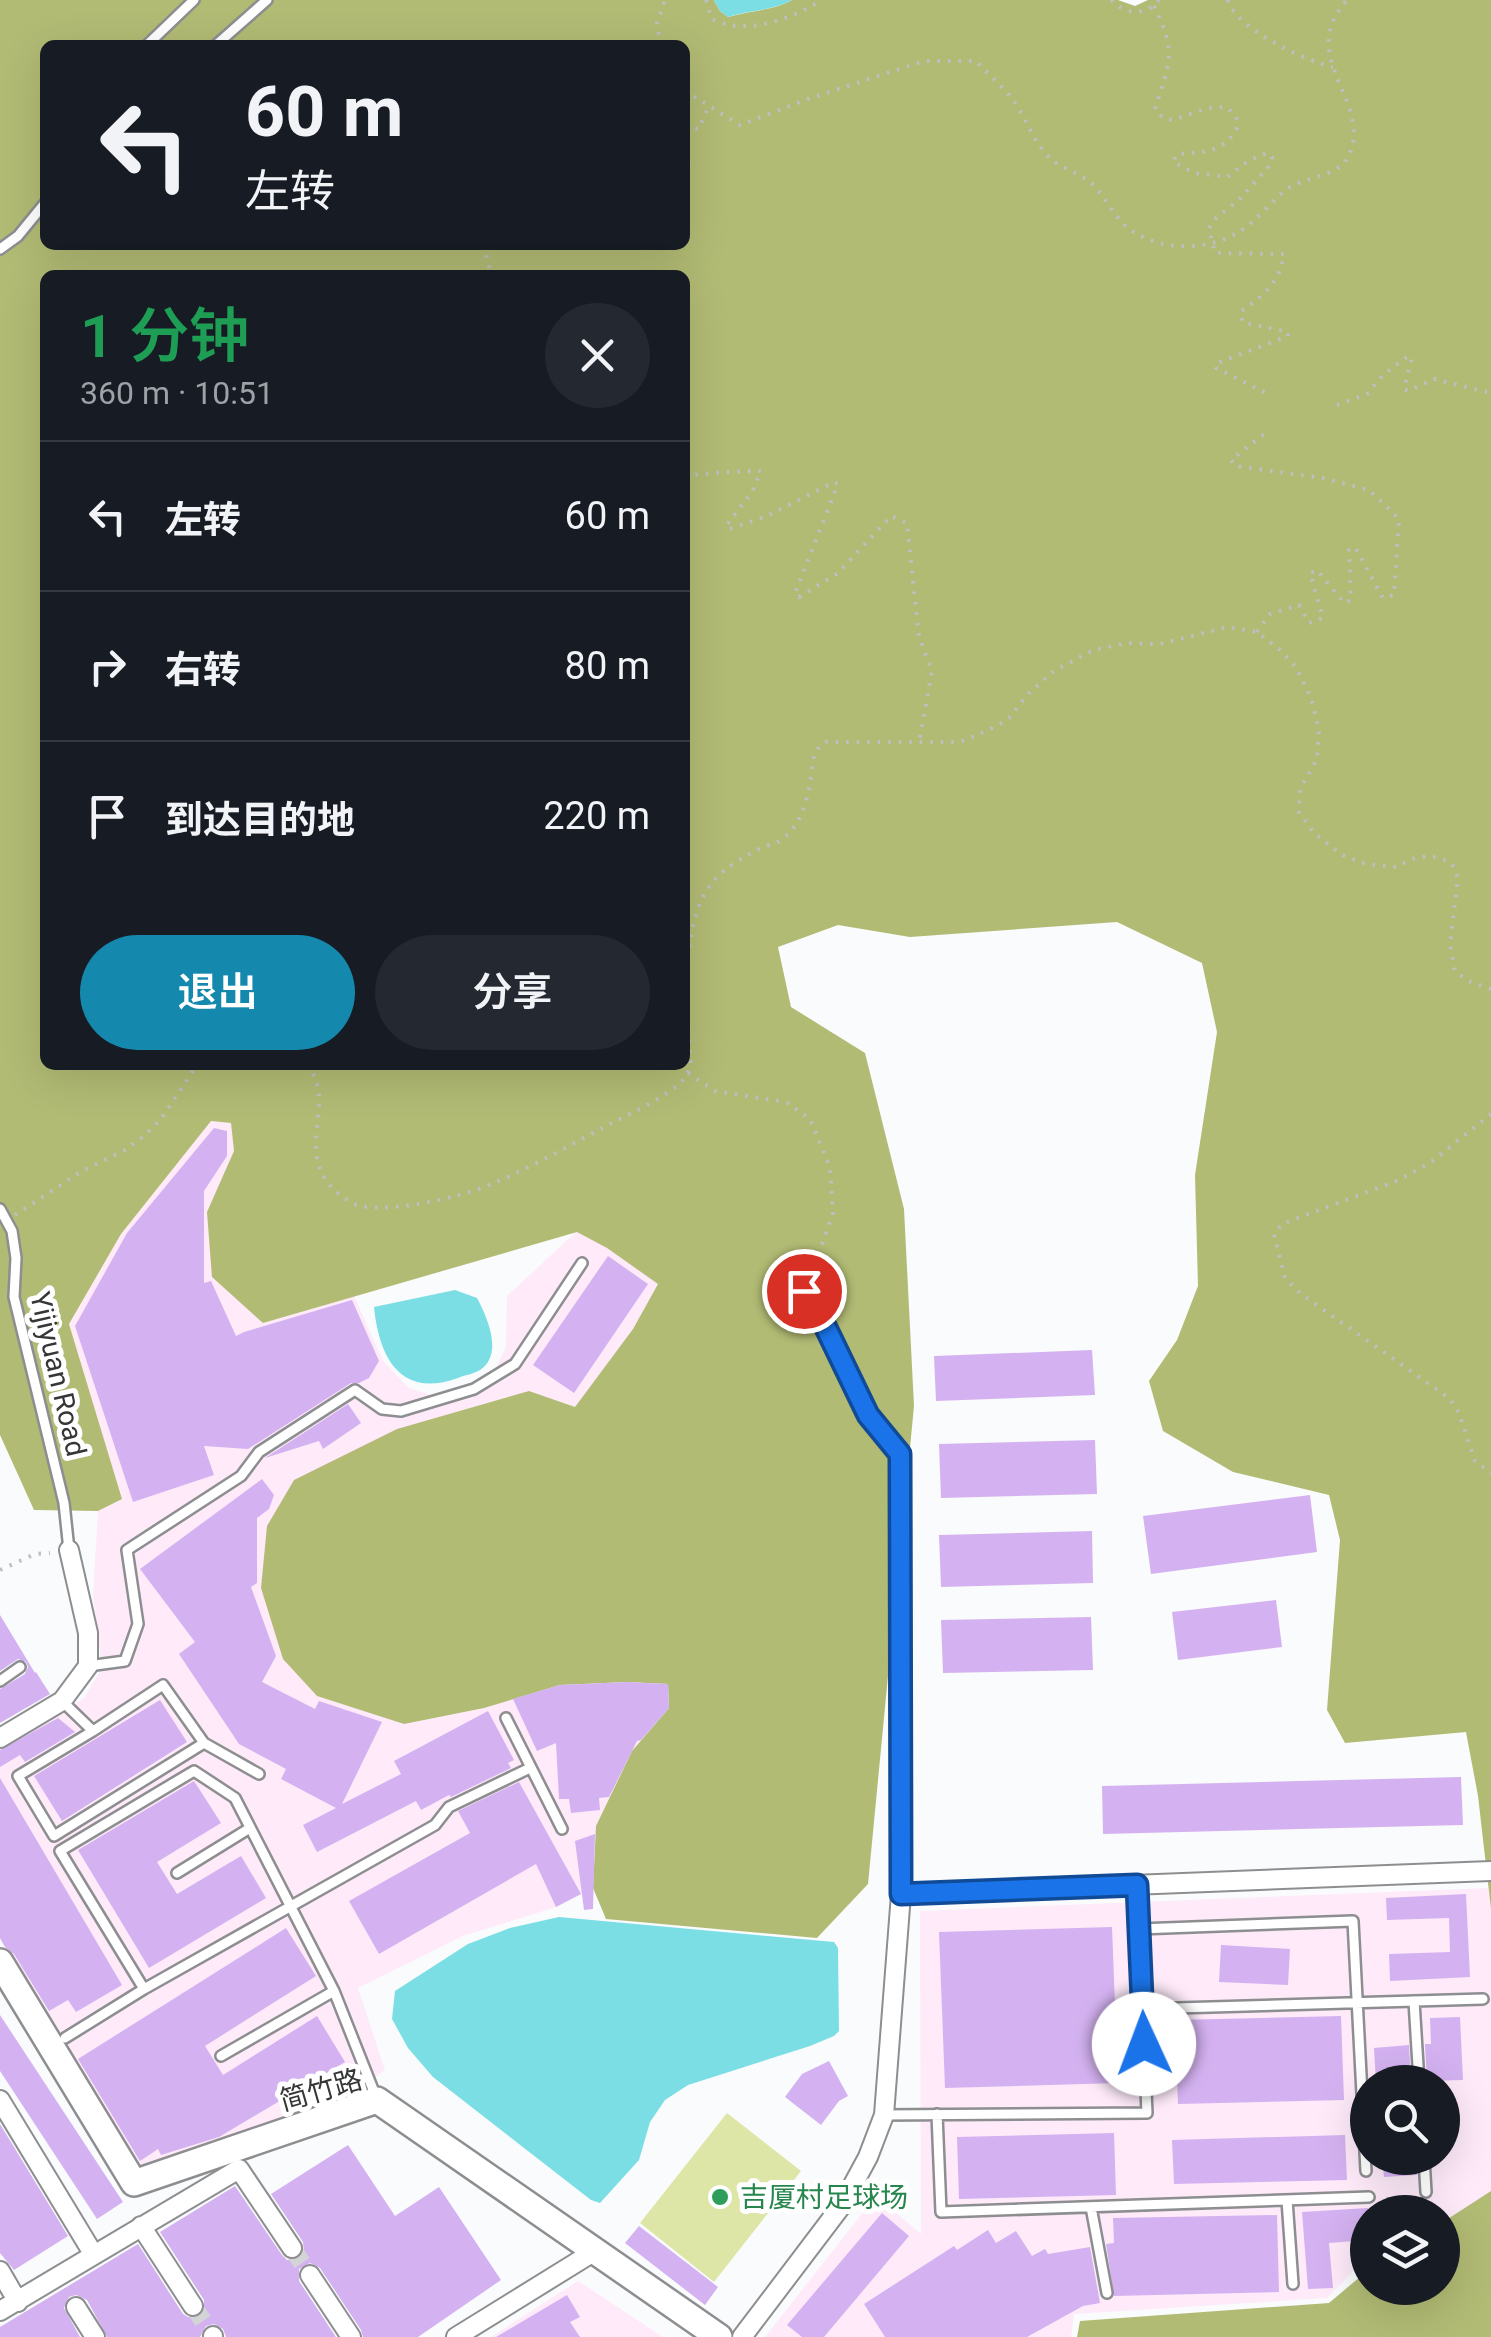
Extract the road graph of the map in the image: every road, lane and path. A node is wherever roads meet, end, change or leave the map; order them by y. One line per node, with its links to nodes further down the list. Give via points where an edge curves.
1 (194, 0): 11 (lane)
2 (267, 0): 12 (lane)
3 (665, 0): 13 (path)
4 (706, 0): 5 (path, via 711,18 734,27 795,14)
5 (822, 0)
6 (1111, 0): 10 (path, via 1132,12)
7 (1159, 0): 10 (path)
8 (1228, 0): 14 (path, via 1244,23 1276,44)
9 (1347, 0): 14 (path, via 1330,33)
10 (1154, 6): 19 (path, via 1168,33 1170,61 1155,109 1172,120 1226,107 1238,126 1223,146 1177,154 1173,162 1227,177 1266,153 1272,157 1209,228)
11 (151, 40)
12 (222, 40)
13 (659, 40)
14 (1333, 67): 19 (path, via 1352,114 1348,157 1340,168 1287,188 1238,233)
15 (690, 94): 16 (path)
16 (709, 105): 17 (path, via 699,129); 19 (path, via 740,125 924,61 976,62 1018,107 1051,160 1089,181 1128,227 1181,248)
17 (690, 128)
18 (40, 209): 20 (lane)
19 (1212, 243): 21 (path, via 1215,253 1284,254 1266,294 1242,310 1242,322 1288,336 1215,364)
20 (0, 248)
21 (1266, 393)
22 (1491, 393): 23 (path, via 1434,379 1408,392 1408,356 1366,394)
23 (1337, 405)
24 (1264, 434): 26 (path, via 1231,460 1235,466 1369,490 1399,518 1394,595 1383,598 1354,546 1351,600 1344,603 1316,570 1310,573 1323,618 1309,624 1299,605 1270,614)
25 (690, 475): 27 (path, via 761,471 730,529 838,484 795,593 799,597 838,573 891,516 907,522 919,636 932,671)
26 (1257, 632): 27 (path, via 1228,627 1160,644 1093,650 1054,671 983,734); 29 (path, via 1296,667 1319,730 1299,812 1342,855 1366,864 1396,868 1428,856 1452,864 1458,878 1450,945 1455,971)
27 (919, 743): 28 (path, via 826,742 819,748 794,828 710,885 694,920)
28 (690, 958)
29 (1491, 990)
30 (194, 1070): 36 (path, via 144,1136)
31 (311, 1070): 33 (path, via 323,1178 355,1205 373,1208 482,1188 626,1116)
32 (689, 1070): 33 (path)
33 (688, 1073): 38 (path, via 715,1091 786,1102 810,1119 830,1167 833,1214)
34 (1491, 1114): 40 (path, via 1399,1180 1282,1224 1274,1234 1285,1278 1449,1398 1476,1461)
35 (0, 1209): 36 (lane, Yijiyuan Road)
36 (7, 1220): 41 (lane, Yijiyuan Road, via 16,1258 14,1298 64,1502)
37 (582, 1263): 43 (lane, via 514,1364 474,1390 400,1411 382,1409 356,1390 127,1550 138,1624 126,1661)
38 (804, 1291): 39 (lane, via 868,1415)
39 (900, 1454): 58 (street)
40 (1491, 1472)
41 (69, 1550): 42 (path, via 36,1554); 43 (street, via 88,1633)
42 (0, 1570)
43 (88, 1666): 46 (street)
44 (20, 1668): 45 (lane)
45 (0, 1681)
46 (62, 1701): 48 (lane); 49 (street)
47 (506, 1718): 51 (lane)
48 (92, 1731): 50 (lane, via 163,1685); 50 (lane, via 18,1776 54,1836)
49 (0, 1738)
50 (204, 1743): 52 (lane)
51 (530, 1768): 54 (lane); 59 (lane, via 448,1807 435,1825)
52 (259, 1774)
53 (250, 1828): 56 (lane); 59 (lane); 62 (lane, via 235,1798 194,1771 60,1851)
54 (562, 1829)
55 (1491, 1871): 57 (street)
56 (177, 1874)
57 (1137, 1885): 58 (street); 60 (lane)
58 (901, 1894): 75 (street)
59 (291, 1908): 62 (lane); 63 (lane)
60 (1139, 1928): 66 (lane, via 1353,1921); 67 (lane)
61 (0, 1962): 73 (street, 简竹路, via 134,2183)
62 (144, 1989): 68 (lane)
63 (334, 1990): 69 (lane); 73 (lane)
64 (1483, 1999): 65 (lane)
65 (1414, 2001): 66 (lane); 71 (lane)
66 (1356, 2003): 67 (lane); 70 (lane)
67 (1142, 2009): 74 (lane, via 1146,2113)
68 (65, 2038)
69 (221, 2056)
70 (1360, 2065)
71 (1418, 2065)
72 (0, 2100): 84 (street)
73 (377, 2100): 83 (street, 简竹路)
74 (937, 2114): 75 (lane); 80 (lane, via 941,2212)
75 (884, 2115): 97 (street, via 842,2205)
76 (1425, 2175): 77 (lane)
77 (1426, 2192)
78 (1350, 2198): 79 (lane)
79 (1287, 2200): 80 (lane); 87 (lane)
80 (1091, 2207): 89 (lane)
81 (141, 2226): 82 (street, via 239,2169); 84 (street); 91 (street)
82 (292, 2248)
83 (595, 2251): 95 (street); 96 (street, 简竹路)
84 (94, 2254): 88 (street)
85 (0, 2272): 90 (street)
86 (310, 2275): 94 (street)
87 (1293, 2284)
88 (67, 2292): 90 (street); 93 (street)
89 (1107, 2293)
90 (18, 2302): 92 (street)
91 (193, 2306)
92 (0, 2311)
93 (95, 2337)
94 (351, 2337)
95 (456, 2337)
96 (719, 2337)
97 (742, 2337)

